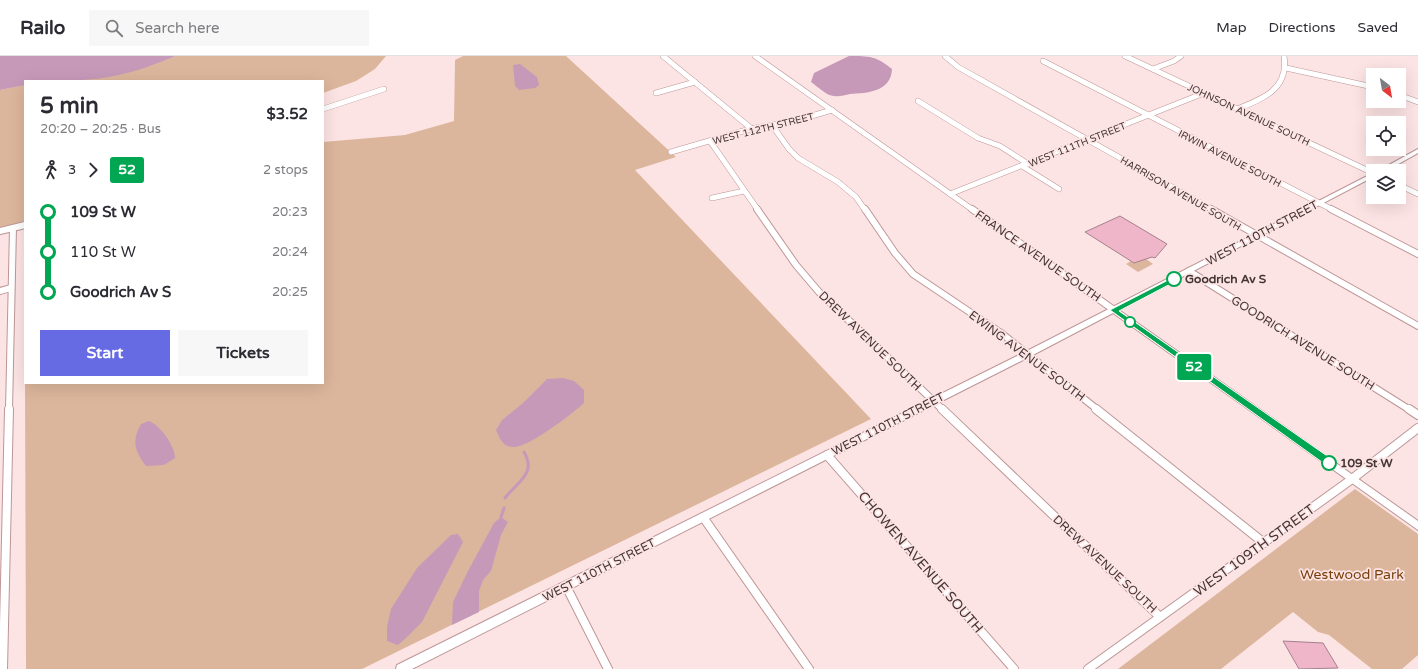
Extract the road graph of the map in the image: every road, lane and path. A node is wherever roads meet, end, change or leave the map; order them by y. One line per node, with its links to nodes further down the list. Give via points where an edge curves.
1 (663, 56): 10 (street)
2 (755, 56): 20 (street, FRANCE AVENUE SOUTH)
3 (945, 56): 24 (street, HARRISON AVENUE SOUTH, via 958,67)
4 (1125, 56): 9 (street, JOHNSON AVENUE SOUTH)
5 (1181, 56): 9 (street)
6 (1284, 56): 8 (street)
7 (1043, 61): 21 (street, IRWIN AVENUE SOUTH)
8 (1286, 68): 11 (street); 19 (street, via 1284,78 1272,92)
9 (1153, 69): 14 (street, JOHNSON AVENUE SOUTH)
10 (695, 82): 13 (street); 23 (street)
11 (1366, 85)
12 (384, 89): 18 (street)
13 (656, 93)
14 (1204, 93): 19 (street, JOHNSON AVENUE SOUTH); 21 (street, WEST 111TH STREET)
15 (1406, 98): 17 (street)
16 (918, 101): 28 (street, via 978,138 1000,146)
17 (1418, 102)
18 (324, 109)
19 (1237, 109): 31 (street, JOHNSON AVENUE SOUTH)
20 (832, 110): 22 (street, WEST 112TH STREET); 36 (street, FRANCE AVENUE SOUTH)
21 (1148, 115): 24 (street, WEST 111TH STREET); 39 (street, IRWIN AVENUE SOUTH)
22 (772, 125): 23 (street, WEST 112TH STREET); 50 (street, EWING AVENUE SOUTH, via 798,158 856,197 913,274)
23 (752, 129): 25 (street, WEST 112TH STREET)
24 (1087, 140): 28 (street, WEST 111TH STREET); 43 (street, HARRISON AVENUE SOUTH)
25 (710, 141): 26 (street, WEST 112TH STREET); 35 (street, DREW AVENUE SOUTH)
26 (672, 152)
27 (1418, 152): 29 (street)
28 (1028, 164): 30 (street, WEST 111TH STREET)
29 (1395, 164)
30 (1022, 166): 34 (street); 36 (street, WEST 111TH STREET)
31 (1366, 171)
32 (1366, 178): 39 (street, WEST 110TH STREET)
33 (1406, 188): 37 (street)
34 (1059, 189)
35 (744, 191): 38 (street); 51 (street, DREW AVENUE SOUTH, via 796,265 819,292)
36 (950, 194): 48 (street, FRANCE AVENUE SOUTH)
37 (1418, 194)
38 (712, 198)
39 (1319, 203): 43 (street, WEST 110TH STREET); 44 (street, IRWIN AVENUE SOUTH)
40 (24, 225): 41 (street)
41 (13, 228): 42 (street); 46 (street)
42 (0, 231)
43 (1257, 236): 45 (street, WEST 110TH STREET); 49 (street, HARRISON AVENUE SOUTH)
44 (1418, 254)
45 (1189, 271): 48 (street, WEST 110TH STREET); 52 (street, GOODRICH AVENUE SOUTH)
46 (11, 288): 47 (street); 62 (street)
47 (0, 291)
48 (1114, 310): 50 (street, WEST 110TH STREET); 55 (street, FRANCE AVENUE SOUTH)
49 (1418, 326)
50 (1028, 354): 51 (street, WEST 110TH STREET); 58 (street, EWING AVENUE SOUTH)
51 (933, 402): 54 (street, WEST 110TH STREET); 60 (street, DREW AVENUE SOUTH)
52 (1418, 415)
53 (1418, 428): 55 (street, WEST 109TH STREET)
54 (828, 455): 56 (street, WEST 110TH STREET); 65 (street, CHOWEN AVENUE SOUTH)
55 (1352, 479): 57 (street, FRANCE AVENUE SOUTH); 58 (street, WEST 109TH STREET)
56 (703, 517): 59 (street, WEST 110TH STREET); 64 (street)
57 (1418, 526)
58 (1264, 543): 60 (street, WEST 109TH STREET)
59 (566, 586): 61 (street, WEST 110TH STREET); 63 (street)
60 (1160, 617): 66 (street, WEST 109TH STREET)
61 (404, 668)
62 (3, 669)
63 (608, 669)
64 (809, 669)
65 (1014, 669)
66 (1088, 669)

